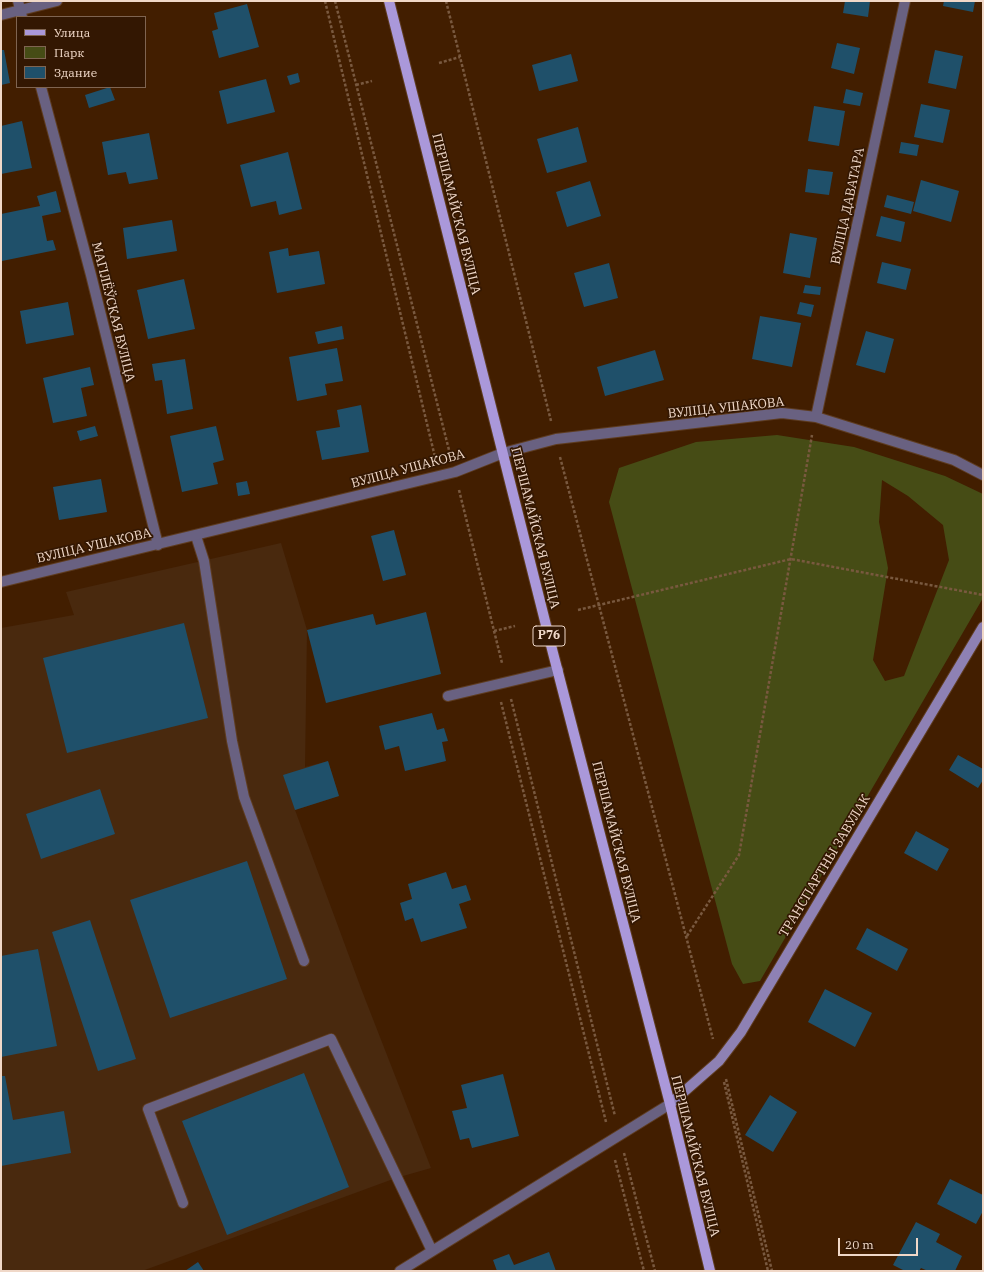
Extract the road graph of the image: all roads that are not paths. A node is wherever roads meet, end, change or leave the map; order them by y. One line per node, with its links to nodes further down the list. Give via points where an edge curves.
1 (57, 1): 4 (street)
2 (389, 1): 8 (main road, ПЕРШАМАЙСКАЯ ВУЛІЦА / Р76)
3 (906, 1): 7 (street, ВУЛІЦА ДАВАТАРА)
4 (20, 9): 5 (street)
5 (1, 15)
6 (41, 88): 11 (street, МАГІЛЁЎСКАЯ ВУЛІЦА)
7 (816, 417): 8 (street, ВУЛІЦА УШАКОВА, via 782,413 556,439); 9 (street, ВУЛІЦА УШАКОВА, via 954,460)
8 (503, 452): 10 (street, ВУЛІЦА УШАКОВА, via 455,472); 14 (main road, ПЕРШАМАЙСКАЯ ВУЛІЦА / Р76)
9 (983, 475)
10 (196, 536): 11 (street, ВУЛІЦА УШАКОВА); 16 (street, via 204,561 232,742 244,797)
11 (158, 545): 12 (street, ВУЛІЦА УШАКОВА)
12 (1, 582)
13 (983, 627): 17 (main road, ТРАНСПАРТНЫ ЗАВУЛАК, via 741,1032 720,1059)
14 (558, 670): 15 (street); 17 (main road, ПЕРШАМАЙСКАЯ ВУЛІЦА / Р76)
15 (448, 696)
16 (304, 961)
17 (670, 1104): 19 (street); 21 (main road, ПЕРШАМАЙСКАЯ ВУЛІЦА / Р76)
18 (184, 1204): 19 (street, via 148,1109 331,1039)
19 (432, 1251): 20 (street)
20 (400, 1271)
21 (710, 1271)

